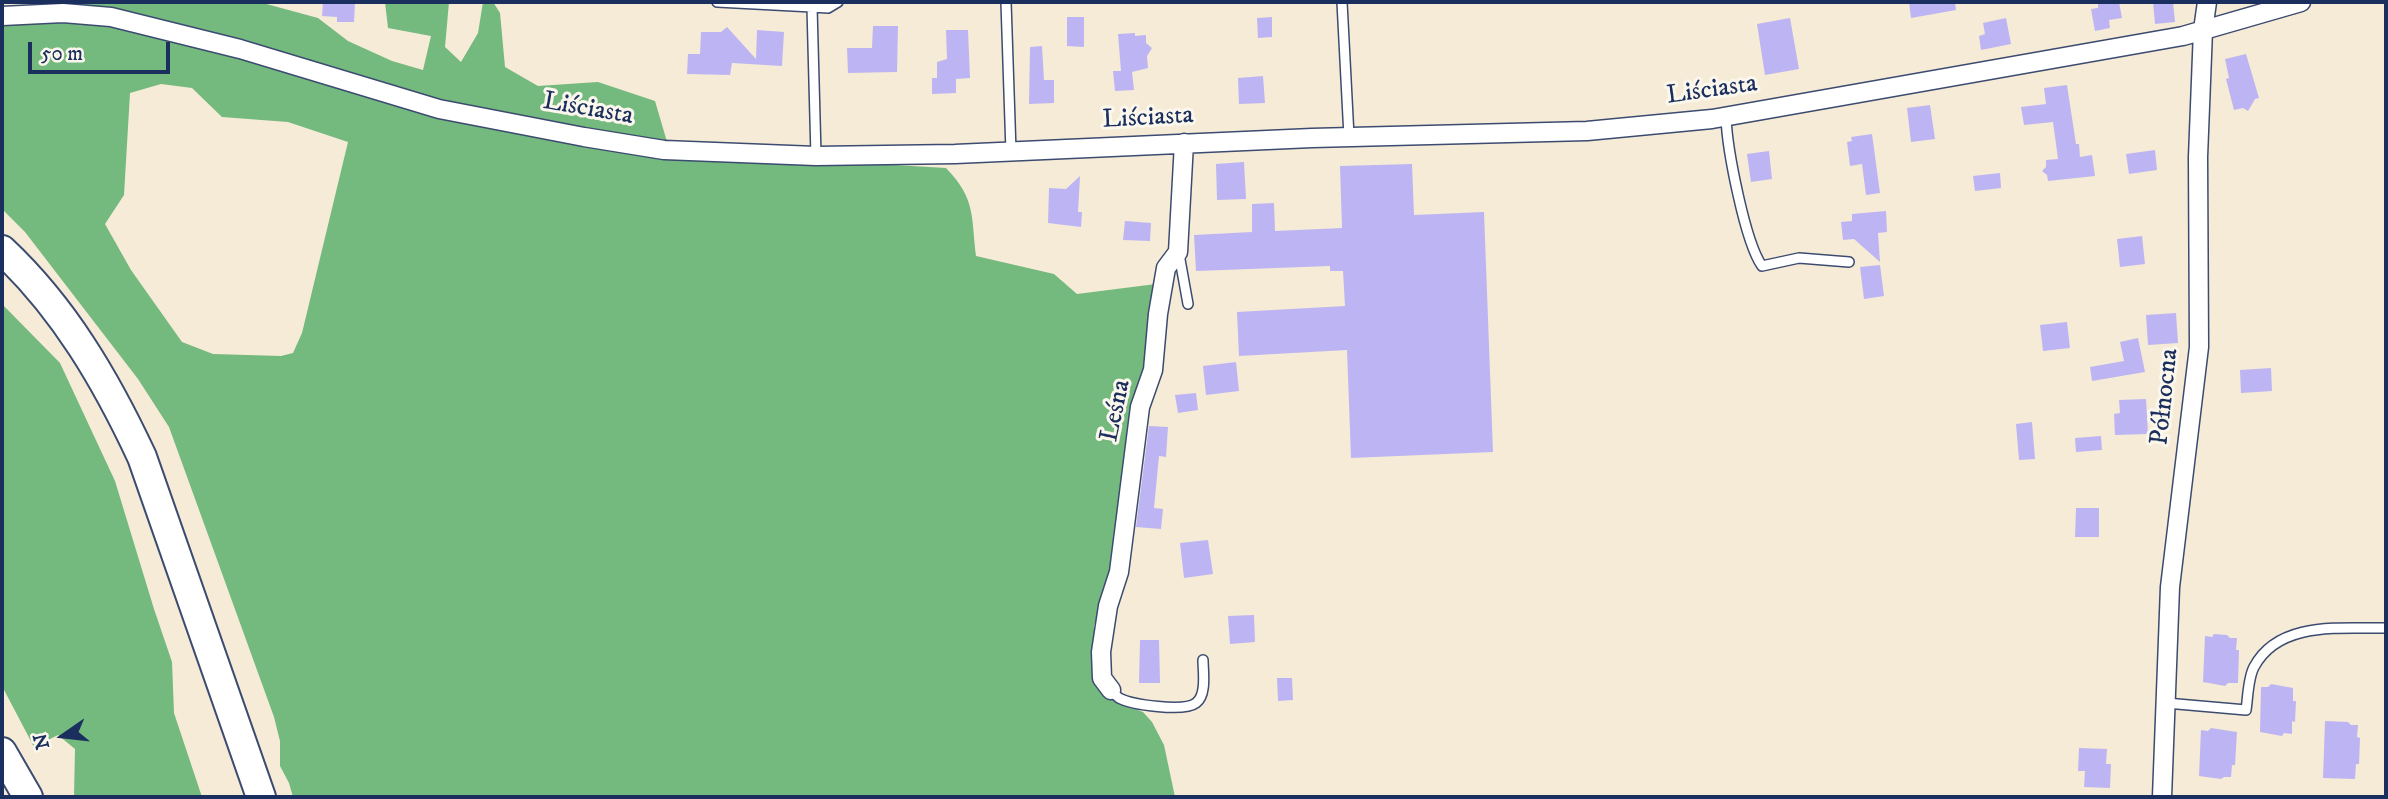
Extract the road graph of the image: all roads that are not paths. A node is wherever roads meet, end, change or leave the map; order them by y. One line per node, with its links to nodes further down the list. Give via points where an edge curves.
1 (717, 2): 7 (lane)
2 (838, 2): 7 (lane, via 828,8)
3 (1006, 2): 13 (lane)
4 (1342, 2): 11 (lane)
5 (2207, 2): 9 (street, Północna)
6 (2301, 2): 9 (street, Liściasta)
7 (812, 7): 14 (lane)
8 (2, 16): 14 (street, Liściasta, via 111,16 439,109 584,137 664,150)
9 (2203, 30): 10 (street, Liściasta); 22 (street, Północna, via 2199,348 2171,587)
10 (1726, 117): 11 (street, Liściasta, via 1587,131); 17 (lane, via 1742,210 1762,266 1799,258)
11 (1349, 137): 12 (street, Liściasta)
12 (1184, 143): 13 (street, Liściasta); 16 (street, Leśna)
13 (1010, 152): 14 (street, Liściasta)
14 (816, 156)
15 (2, 250): 25 (main road, via 72,330 121,410 142,457)
16 (1178, 252): 18 (lane); 21 (street, Leśna, via 1166,268 1153,370 1140,407 1119,572 1108,606 1101,652 1102,678)
17 (1849, 262)
18 (1188, 304)
19 (2386, 628): 22 (lane, via 2313,629 2273,644 2253,668 2246,710)
20 (1203, 660): 21 (lane, via 1202,695 1188,706 1133,702)
21 (1111, 691)
22 (2166, 703): 26 (street, Północna)
23 (2, 752): 24 (main road)
24 (29, 797)
25 (261, 797)
26 (2162, 797)

